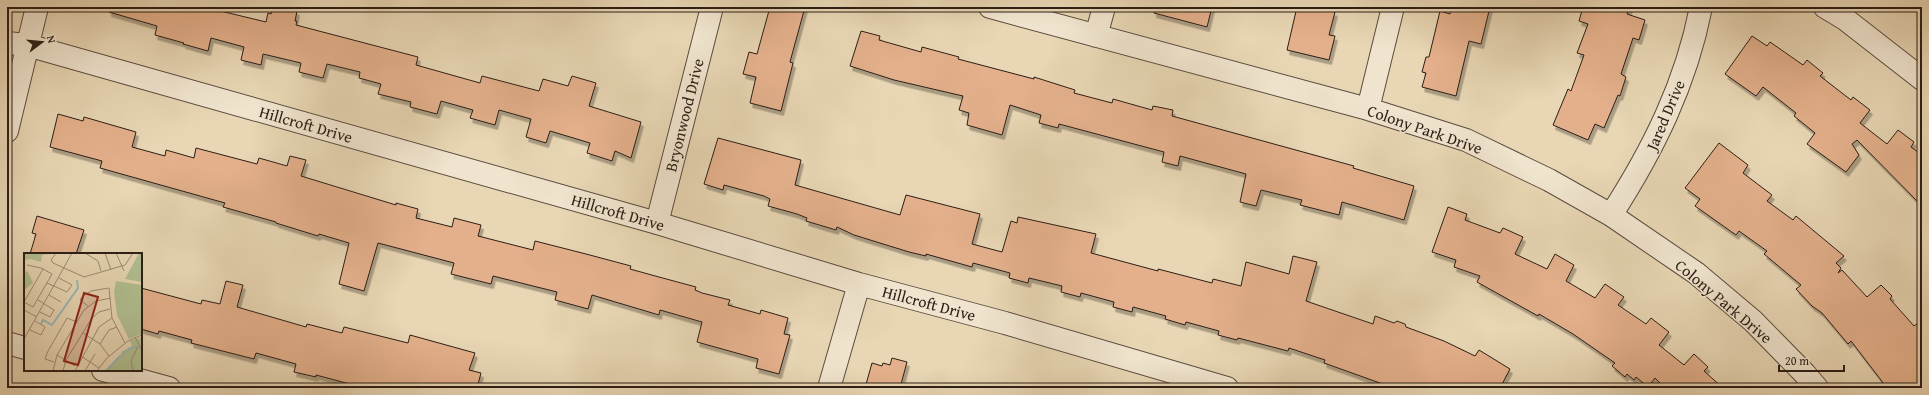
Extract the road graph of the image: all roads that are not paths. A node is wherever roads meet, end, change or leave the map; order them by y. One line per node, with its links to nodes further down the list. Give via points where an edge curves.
1 (37, 7): 9 (street)
2 (712, 7): 14 (street, Bryonwood Drive)
3 (990, 7): 8 (street, Colony Park Drive)
4 (1104, 7): 8 (street)
5 (1393, 7): 11 (street)
6 (1701, 7): 13 (street, Jared Drive, via 1670,109 1638,174)
7 (1825, 7): 10 (street)
8 (1096, 36): 11 (street, Colony Park Drive)
9 (17, 44): 12 (street); 14 (street, Hillcroft Drive)
10 (1922, 79)
11 (1368, 108): 13 (street, Colony Park Drive, via 1466,140 1549,180)
12 (7, 131)
13 (1611, 215): 22 (street, Colony Park Drive, via 1696,273 1753,321 1806,374)
14 (657, 223): 15 (street, Hillcroft Drive)
15 (859, 284): 20 (street); 21 (street, Hillcroft Drive, via 1005,323)
16 (7, 343): 17 (street)
17 (24, 348)
18 (108, 371): 19 (street)
19 (169, 388)
20 (830, 388)
21 (1227, 388)
22 (1816, 388)

